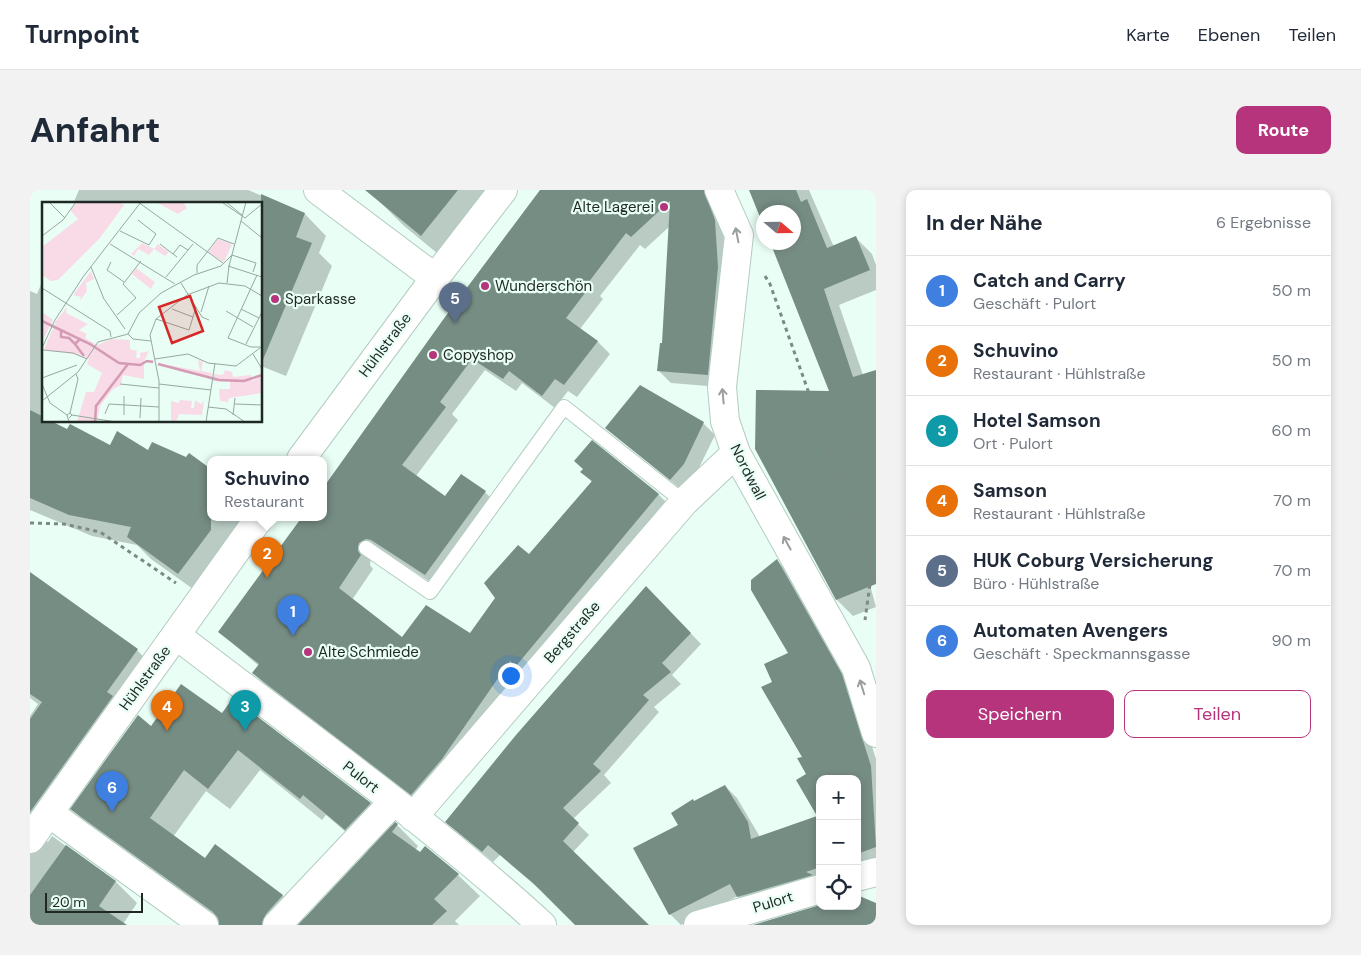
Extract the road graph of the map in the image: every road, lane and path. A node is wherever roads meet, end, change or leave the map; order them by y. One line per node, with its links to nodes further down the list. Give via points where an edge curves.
1 (318, 190): 5 (street)
2 (504, 190): 5 (street, Hühlstraße)
3 (718, 190): 4 (street, one-way to 3)
4 (739, 235): 6 (street, Nordwall, one-way to 4, via 725,421 722,387); 13 (path, via 770,284 872,570)
5 (435, 278): 7 (street, Hühlstraße)
6 (736, 453): 8 (street, Bergstraße); 15 (street, Nordwall, one-way to 6, via 856,668)
7 (303, 456)
8 (684, 502): 11 (lane, via 564,407 430,592); 16 (street, Bergstraße)
9 (257, 521): 12 (street, Hühlstraße)
10 (30, 523): 12 (path, via 64,524 100,532)
11 (366, 548)
12 (201, 600): 14 (street, Hühlstraße)
13 (865, 621)
14 (176, 635): 16 (street, Pulort); 17 (street, Hühlstraße)
15 (876, 733)
16 (403, 809): 23 (street, Bergstraße); 24 (street, Pulort, via 492,880)
17 (49, 813): 18 (street, Hühlstraße); 22 (street)
18 (30, 839)
19 (876, 872): 20 (street)
20 (861, 876)
21 (816, 889): 25 (street, Pulort)
22 (204, 925)
23 (278, 925)
24 (542, 925)
25 (698, 925)

